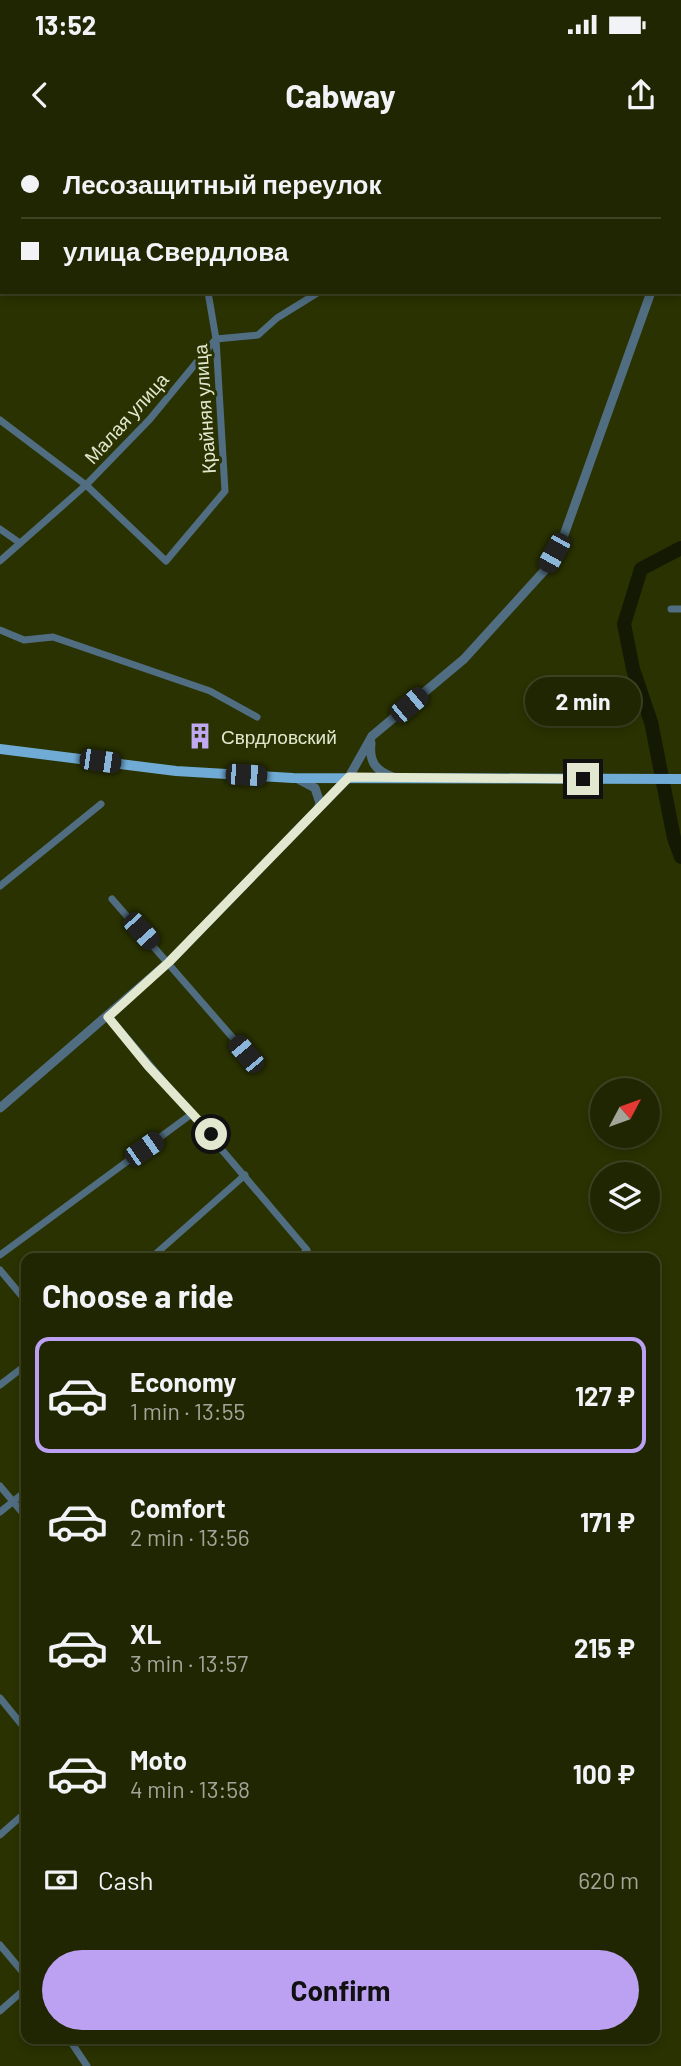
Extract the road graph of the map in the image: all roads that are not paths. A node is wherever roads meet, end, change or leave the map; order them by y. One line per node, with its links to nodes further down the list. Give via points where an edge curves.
1 (208, 294): 4 (street, Крайняя улица)
2 (316, 294): 4 (street, via 258,335)
3 (650, 294): 14 (street, via 564,535 544,571 464,659)
4 (216, 339): 6 (street, Малая улица, via 150,419); 6 (street, Крайняя улица, via 225,491 166,561)
5 (0, 420): 6 (street, Малая улица)
6 (86, 485): 8 (street, Малая улица)
7 (0, 529): 8 (street)
8 (20, 543): 9 (street, Малая улица)
9 (0, 561)
10 (671, 609): 11 (street)
11 (681, 609)
12 (0, 631): 13 (street, via 24,640 53,637 211,691)
13 (257, 717)
14 (372, 736): 16 (street); 18 (street, via 371,760 377,769)
15 (0, 749): 17 (main road, via 176,771)
16 (349, 777): 17 (main road); 18 (main road); 21 (street)
17 (293, 778): 21 (street, via 315,788 320,803)
18 (398, 778): 19 (main road)
19 (681, 779)
20 (101, 804): 22 (street)
21 (317, 811): 24 (street)
22 (0, 886)
23 (112, 899): 24 (street)
24 (169, 962): 25 (street); 26 (street)
25 (108, 1017): 27 (street); 28 (street)
26 (246, 1054)
27 (0, 1108)
28 (193, 1114): 29 (street); 32 (street)
29 (245, 1175): 30 (street); 31 (street, via 307,1250)
30 (156, 1253)
31 (304, 1253)
32 (0, 1255)
33 (0, 1270): 34 (street)
34 (21, 1295)
35 (21, 1369): 36 (street)
36 (0, 1385)
37 (0, 1486): 39 (street)
38 (21, 1495): 39 (street)
39 (13, 1502): 40 (street); 41 (street)
40 (21, 1511)
41 (0, 1512)
42 (0, 1698): 43 (street)
43 (21, 1724)
44 (21, 1816): 45 (street)
45 (0, 1835)
46 (0, 1945): 47 (street)
47 (21, 1970)
48 (21, 1992): 49 (street)
49 (0, 2011)
50 (73, 2044): 51 (street)
51 (88, 2066)

